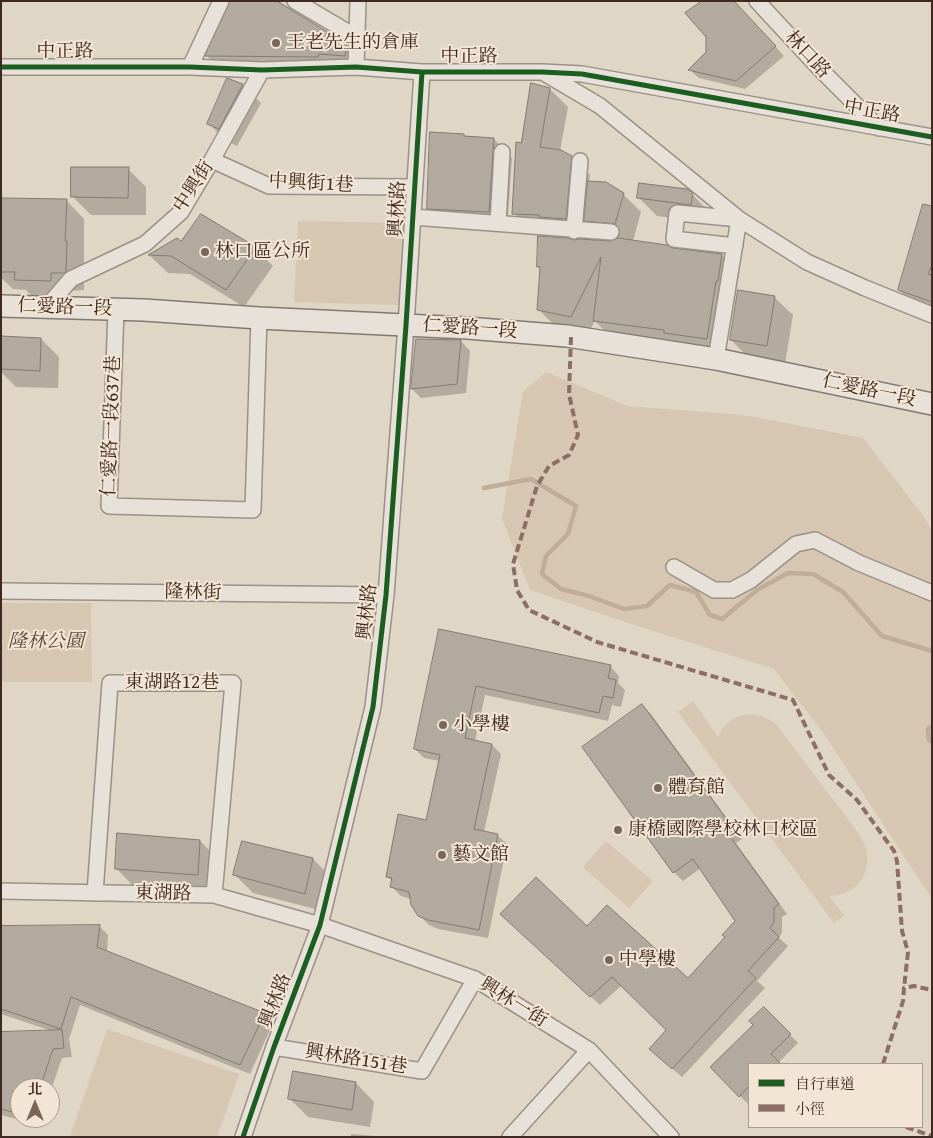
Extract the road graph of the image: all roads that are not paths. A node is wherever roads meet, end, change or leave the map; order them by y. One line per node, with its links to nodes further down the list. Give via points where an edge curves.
1 (221, 1): 7 (street)
2 (294, 1): 5 (street)
3 (358, 1): 5 (street)
4 (758, 1): 12 (street, 林口路)
5 (356, 37): 8 (street)
6 (1, 67): 7 (street, 中正路)
7 (190, 67): 9 (street, 中正路)
8 (356, 67): 9 (street, 中正路); 10 (street, 中正路)
9 (262, 70): 15 (street, 中興街)
10 (422, 72): 11 (street, 中正路); 17 (street, 興林路)
11 (542, 72): 12 (street, 中正路, via 582,74); 19 (street, via 600,106)
12 (879, 128): 13 (street, 中正路)
13 (932, 138)
14 (502, 152): 20 (street)
15 (212, 160): 17 (street, 中興街1巷, via 269,186); 25 (street, 中興街, via 180,212 145,244 71,279)
16 (580, 162): 21 (street)
17 (414, 187): 18 (street, 興林路)
18 (413, 218): 20 (street); 29 (street, 興林路)
19 (739, 219): 23 (street); 23 (street, via 677,213 674,239); 27 (street, via 807,262)
20 (498, 223): 21 (street)
21 (574, 231): 22 (street)
22 (611, 232)
23 (734, 246): 30 (street)
24 (1, 306): 25 (main road, 仁愛路一段)
25 (46, 308): 26 (main road, 仁愛路一段)
26 (116, 310): 28 (main road, 仁愛路一段); 28 (street, 仁愛路一段637巷, via 109,506 253,510)
27 (932, 315)
28 (259, 318): 29 (main road, 仁愛路一段)
29 (406, 324): 30 (main road, 仁愛路一段, via 567,336); 35 (street, 興林路)
30 (716, 359): 31 (main road, 仁愛路一段)
31 (932, 404)
32 (674, 567): 34 (street, via 714,590 732,590 751,580 796,544 815,540 859,563)
33 (1, 591): 35 (street, 隆林街)
34 (932, 593)
35 (386, 595): 39 (street, 興林路, via 374,707)
36 (1, 891): 37 (street, 東湖路)
37 (94, 893): 38 (street, 東湖路); 38 (street, 東湖路12巷, via 110,682 233,682)
38 (214, 895): 39 (street, 東湖路)
39 (320, 925): 40 (street, 興林一街); 41 (street, 興林路)
40 (474, 979): 41 (street, 興林路151巷, via 422,1071); 42 (street, 興林一街)
41 (274, 1047): 43 (street, 興林路)
42 (589, 1050): 44 (street); 45 (street, 興林一街)
43 (243, 1137)
44 (510, 1137)
45 (672, 1137)

